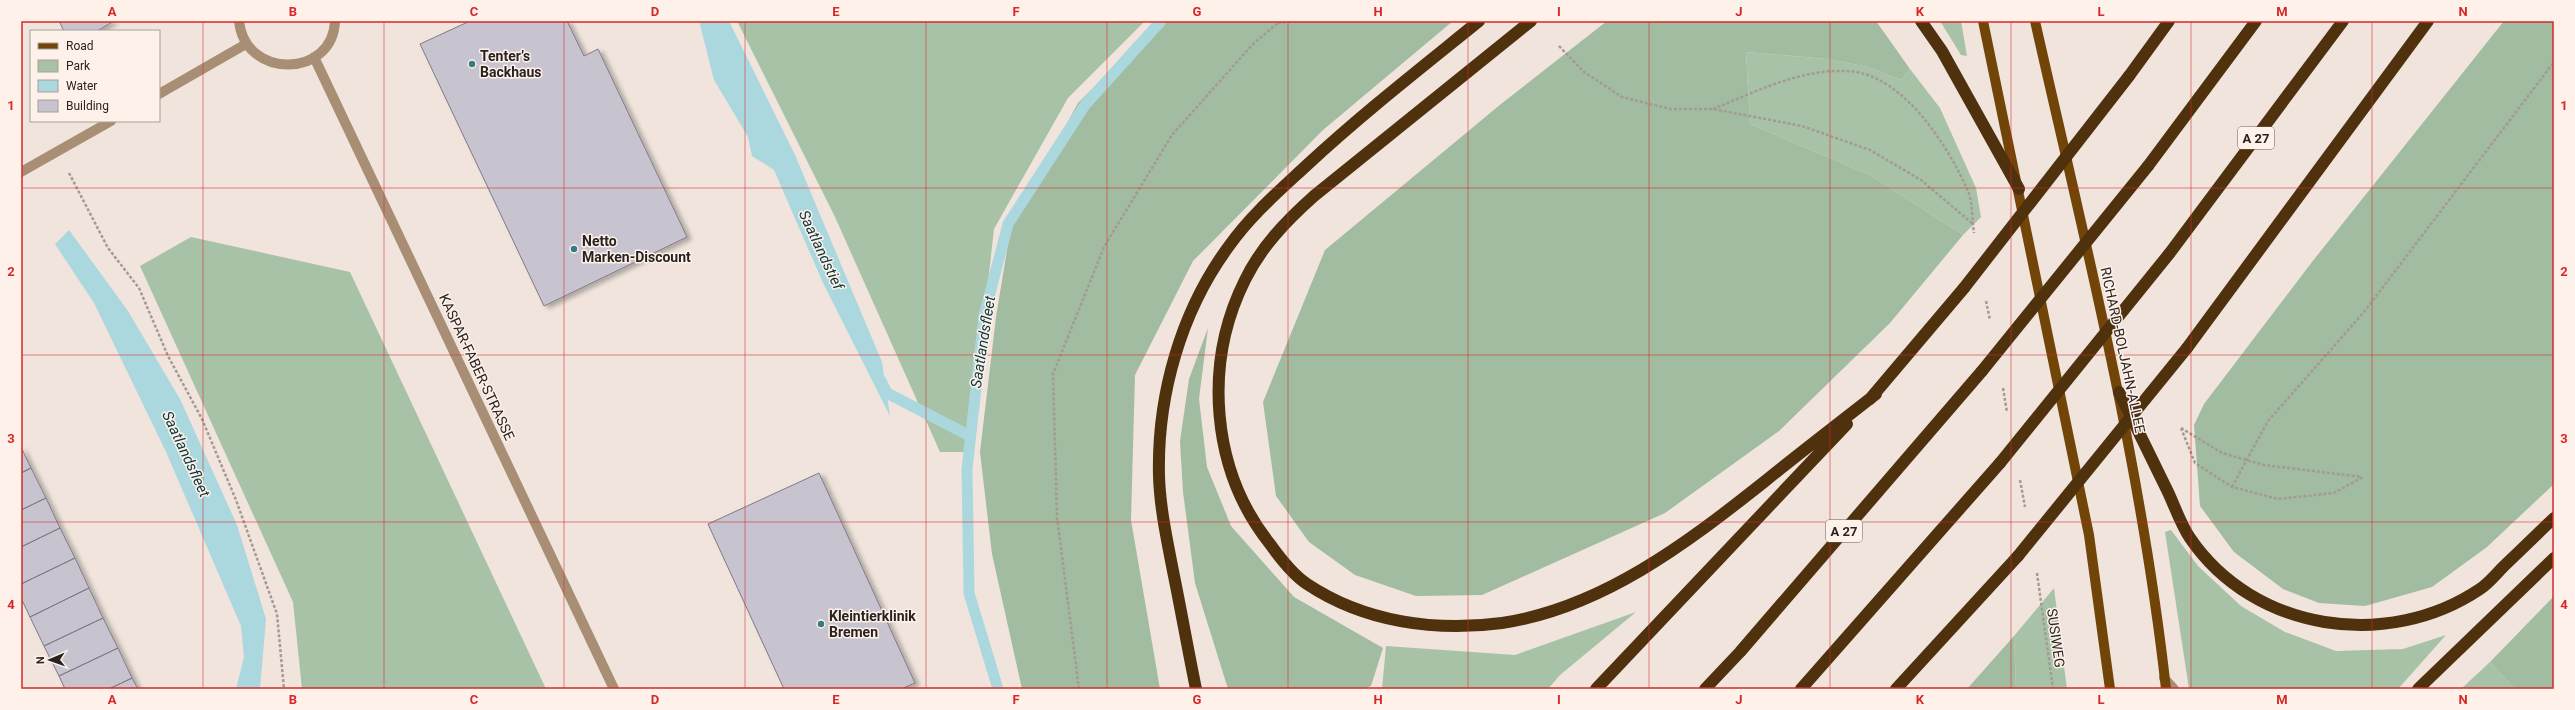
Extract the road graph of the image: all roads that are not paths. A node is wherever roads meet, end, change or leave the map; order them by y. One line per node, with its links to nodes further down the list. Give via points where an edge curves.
1 (238, 21): 12 (street)
2 (335, 21): 13 (street, via 328,44)
3 (1479, 21): 24 (highway, via 1364,113 1254,214 1228,246 1206,281 1189,318 1165,396 1159,476 1163,517)
4 (1531, 21): 19 (highway, via 1286,221 1264,249 1245,280 1231,313 1222,349 1218,385 1220,421 1225,452 1234,482 1260,530 1283,561 1305,583 1334,599 1396,620 1432,626 1468,627 1540,614 1607,589 1707,527)
5 (1921, 21): 17 (highway, via 1942,51)
6 (1983, 21): 17 (main road)
7 (2035, 21): 18 (main road, RICHARD-BOLJAHN-ALLEE)
8 (2169, 21): 19 (highway, bridge, via 2130,76 1964,288)
9 (2256, 21): 26 (highway, A 27, bridge, via 2148,166 1982,371 1740,652)
10 (2343, 21): 27 (highway, A 27, bridge, via 2169,254 2000,463)
11 (2427, 23): 28 (highway, bridge, via 2187,348 2018,556)
12 (246, 44): 13 (street, via 260,58 278,65 298,64); 14 (street)
13 (314, 57): 23 (street, KASPAR-FABER-STRASSE)
14 (160, 93)
15 (109, 122): 16 (street)
16 (21, 172)
17 (2019, 189): 29 (main road, via 2089,535)
18 (2119, 392): 20 (highway, via 2190,538 2208,561 2254,597 2308,620 2336,625 2397,624 2455,604 2481,588); 22 (main road, RICHARD-BOLJAHN-ALLEE, via 2158,614)
19 (1876, 394): 25 (highway)
20 (2554, 518)
21 (2554, 558): 32 (highway)
22 (2164, 678): 30 (main road, RICHARD-BOLJAHN-ALLEE); 31 (street)
23 (614, 689)
24 (1196, 689)
25 (1596, 689)
26 (1705, 689)
27 (1800, 689)
28 (1896, 689)
29 (2110, 689)
30 (2166, 689)
31 (2174, 689)
32 (2418, 689)

